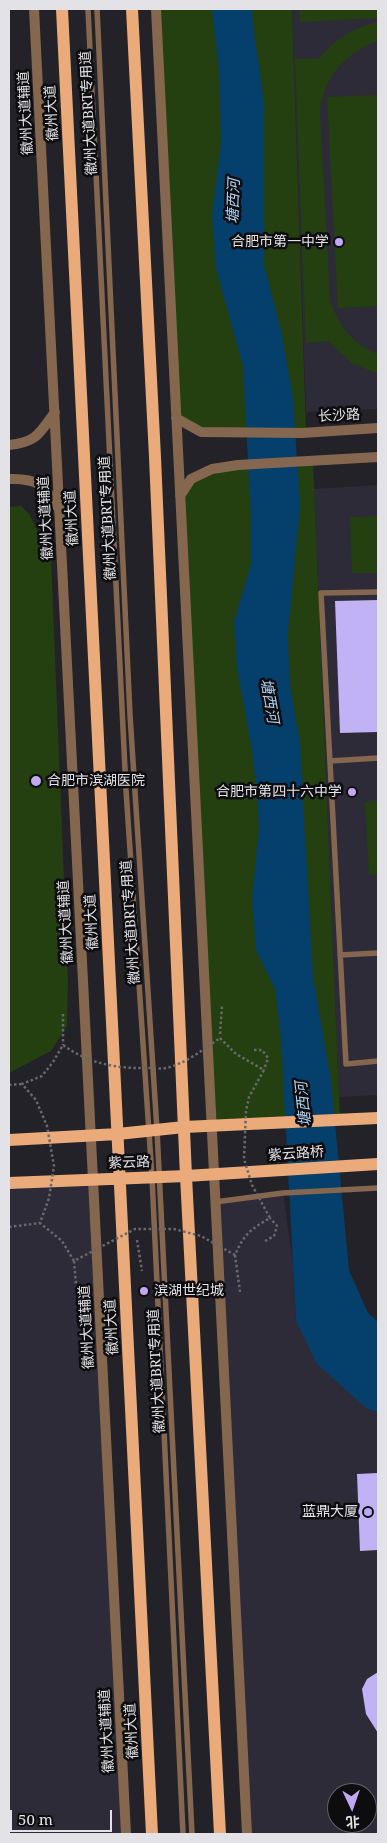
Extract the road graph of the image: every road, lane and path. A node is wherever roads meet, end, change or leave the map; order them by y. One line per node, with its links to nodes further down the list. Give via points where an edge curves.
1 (34, 9): 7 (street, 徽州大道辅道)
2 (62, 9): 33 (main road, 徽州大道)
3 (88, 9): 32 (lane, 徽州大道BRT专用道, via 126,790)
4 (97, 9): 32 (lane, 徽州大道BRT专用道)
5 (132, 9): 31 (main road)
6 (156, 9): 8 (street)
7 (54, 412): 10 (street, via 39,435 25,443); 14 (street, 徽州大道辅道)
8 (176, 418): 9 (street, 长沙路, via 201,432 302,433); 13 (street)
9 (378, 428)
10 (9, 445)
11 (378, 457): 13 (street, via 212,469 190,479)
12 (9, 479): 14 (street, via 36,482 48,492)
13 (180, 496): 30 (street)
14 (59, 510): 34 (street, 徽州大道辅道)
15 (378, 592): 17 (lane, via 321,594)
16 (378, 758): 17 (lane)
17 (330, 761): 19 (lane)
18 (378, 953): 19 (lane)
19 (340, 955): 25 (lane, via 346,1064)
20 (222, 1006): 22 (path)
21 (62, 1014): 23 (path)
22 (220, 1038): 23 (path, bridge, via 192,1057 166,1068 132,1069 100,1064 75,1054); 26 (path, bridge, via 236,1054)
23 (63, 1045): 27 (path, bridge, via 42,1076)
24 (254, 1050): 26 (path, via 262,1050 268,1058)
25 (378, 1062)
26 (264, 1070): 46 (path, bridge, via 249,1097 244,1159 252,1185)
27 (22, 1084): 28 (path); 47 (path, bridge, via 36,1100 47,1126 54,1166 49,1198)
28 (9, 1085)
29 (378, 1118): 30 (main road, 紫云路)
30 (211, 1127): 31 (main road, 紫云路); 38 (street)
31 (184, 1128): 32 (main road, 紫云路); 39 (main road)
32 (153, 1131): 33 (main road, 紫云路); 40 (lane, 徽州大道BRT专用道)
33 (118, 1134): 34 (main road, 紫云路); 42 (main road, 徽州大道)
34 (91, 1136): 35 (main road, 紫云路); 41 (street, 徽州大道辅道)
35 (9, 1140)
36 (378, 1164): 37 (main road, 紫云路桥)
37 (251, 1172): 38 (main road, 紫云路)
38 (214, 1174): 39 (main road, 紫云路); 45 (street)
39 (186, 1176): 40 (main road, 紫云路); 61 (main road)
40 (156, 1177): 42 (main road, 紫云路); 59 (lane, 徽州大道BRT专用道); 60 (lane, 徽州大道BRT专用道)
41 (93, 1179): 42 (main road, 紫云路); 43 (main road, 紫云路); 56 (street, 徽州大道辅道)
42 (119, 1179): 58 (main road, 徽州大道)
43 (9, 1183)
44 (378, 1188): 45 (lane)
45 (215, 1202): 57 (street)
46 (270, 1218): 50 (path, via 277,1226 274,1236); 51 (path, bridge, via 252,1228)
47 (40, 1223): 48 (path); 52 (path, bridge, via 62,1242)
48 (9, 1227)
49 (135, 1229): 51 (path, bridge, via 174,1229 202,1236); 52 (path, bridge); 53 (path)
50 (265, 1241)
51 (235, 1255): 54 (path)
52 (74, 1261): 55 (path)
53 (142, 1271)
54 (240, 1292)
55 (77, 1297)
56 (124, 1831)
57 (249, 1833)
58 (152, 1834)
59 (183, 1834)
60 (192, 1834)
61 (220, 1834)

